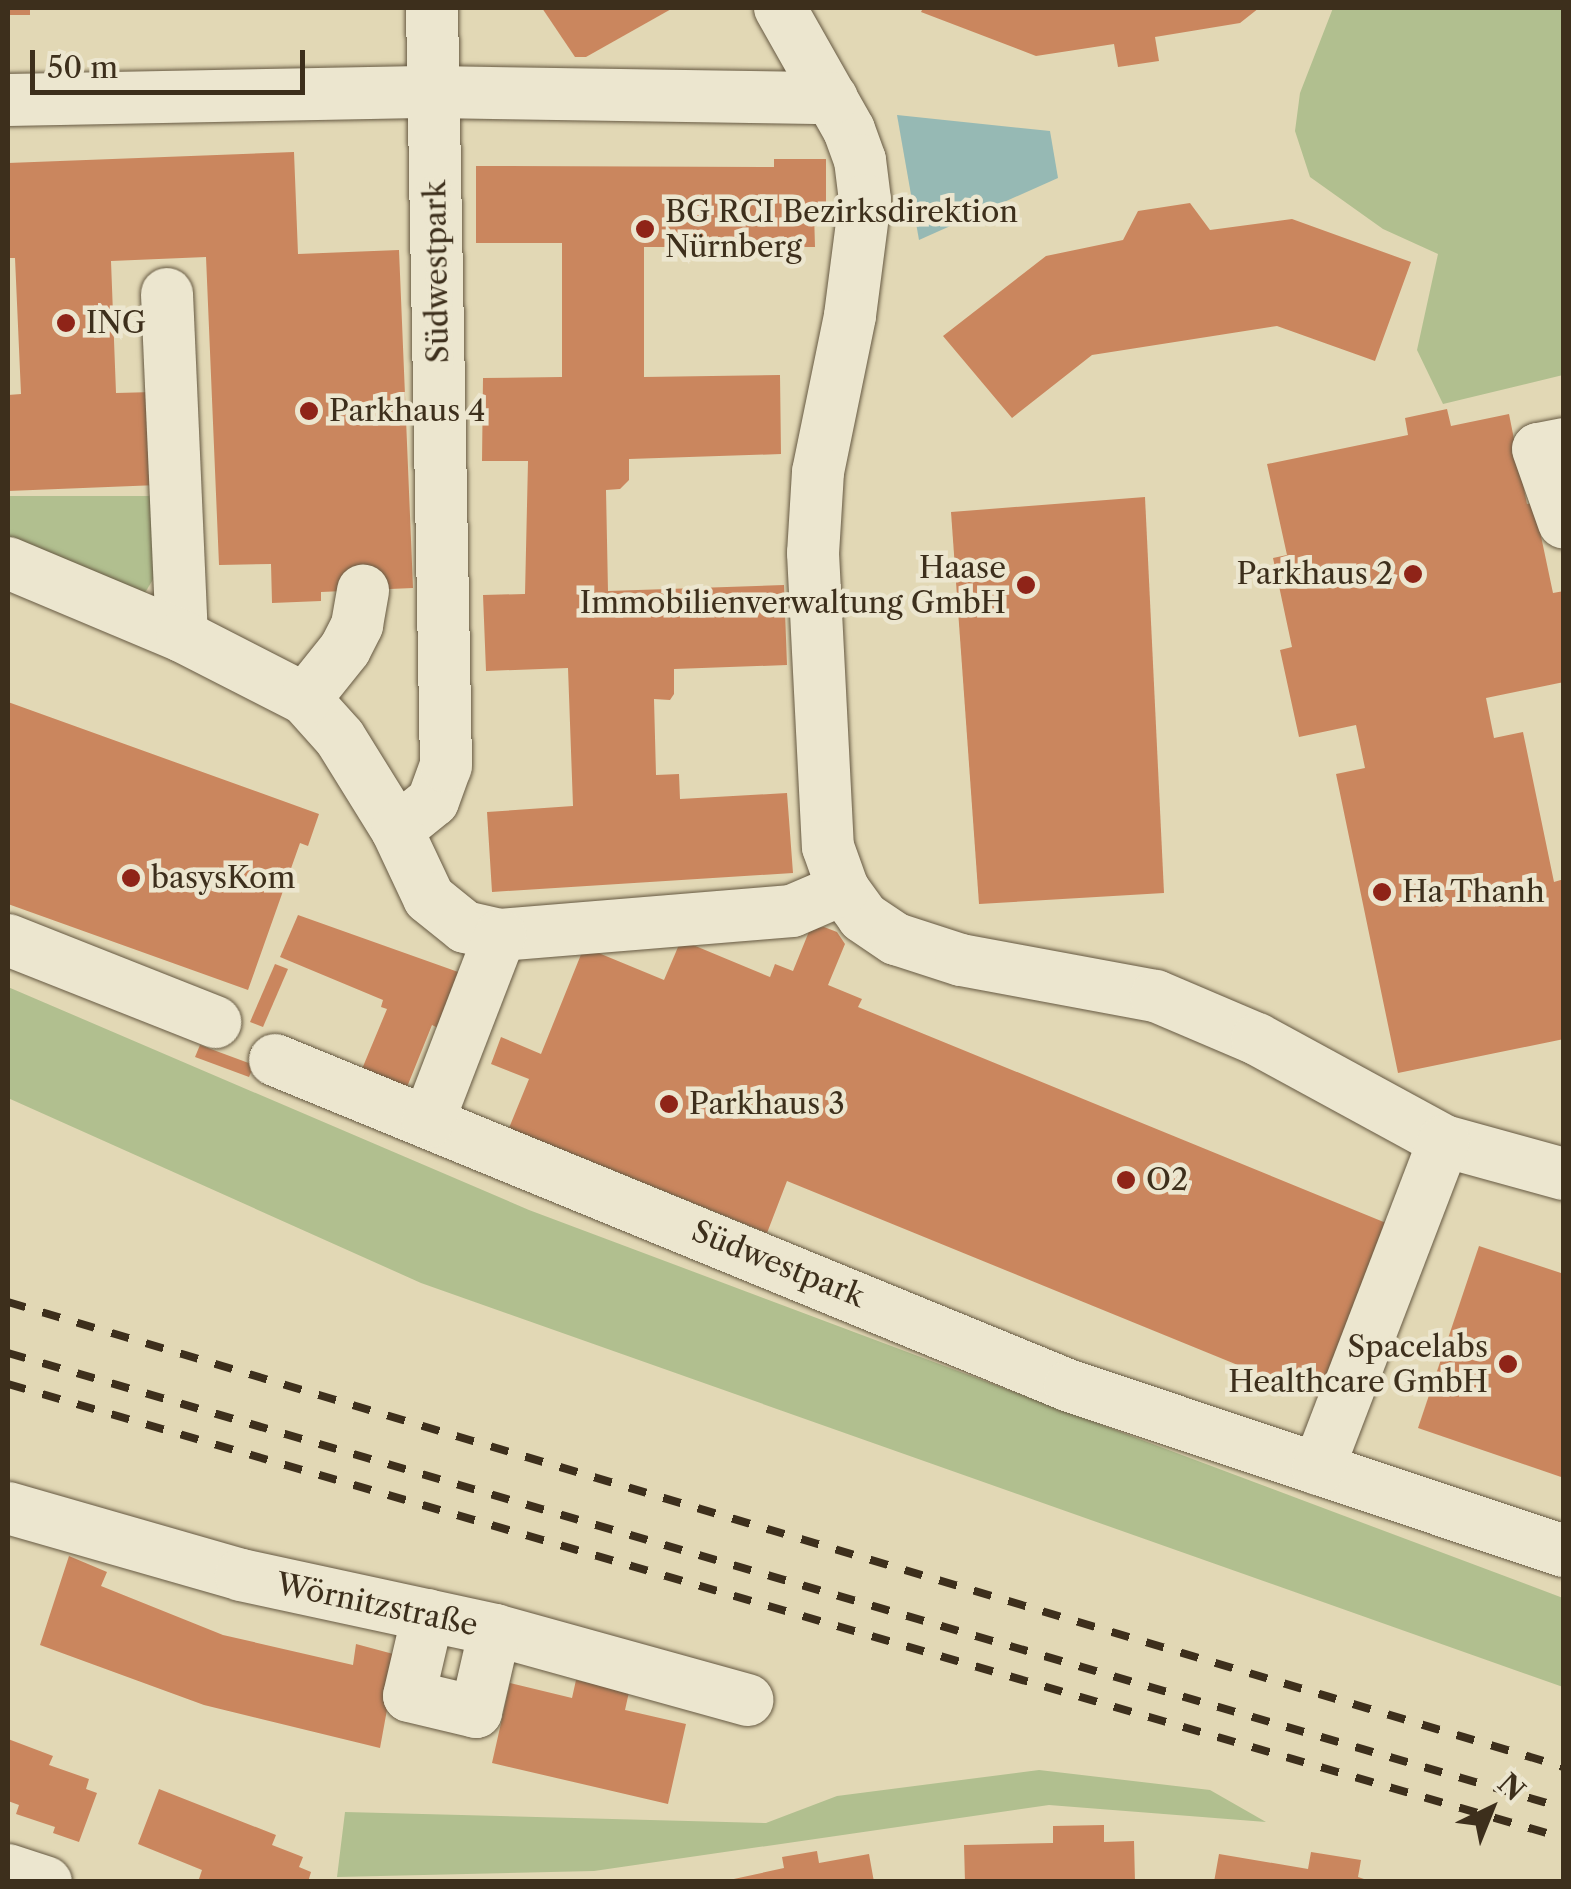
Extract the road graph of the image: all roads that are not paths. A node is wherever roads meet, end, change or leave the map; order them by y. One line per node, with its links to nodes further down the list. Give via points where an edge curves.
1 (432, 8): 3 (street, Südwestpark)
2 (780, 8): 4 (street)
3 (434, 92): 4 (street); 5 (street); 13 (street, Südwestpark, via 446,766 432,801)
4 (832, 98): 14 (street, via 860,160 865,200 850,316 821,453 813,553 828,847)
5 (8, 100)
6 (167, 294): 11 (street)
7 (1543, 448): 8 (street)
8 (1564, 523)
9 (8, 563): 11 (street)
10 (363, 590): 12 (street, via 345,648)
11 (182, 636): 12 (street)
12 (304, 699): 13 (street, via 340,738)
13 (397, 830): 15 (street, via 428,898 442,913)
14 (844, 889): 15 (street, via 792,912); 20 (street, via 863,917 896,939 961,960 1156,996 1257,1038)
15 (500, 935): 19 (street)
16 (8, 940): 17 (street)
17 (215, 1022)
18 (275, 1060): 19 (street, Südwestpark)
19 (428, 1122): 22 (street, Südwestpark, via 1070,1386)
20 (1444, 1142): 21 (street); 22 (street)
21 (1564, 1174)
22 (1318, 1469): 24 (street, Südwestpark)
23 (8, 1508): 25 (street, Wörnitzstraße, via 241,1575)
24 (1564, 1551)
25 (428, 1616): 26 (street, Wörnitzstraße); 26 (street, via 410,1696 476,1712)
26 (495, 1630): 27 (street, Wörnitzstraße)
27 (747, 1700)
28 (8, 1870): 29 (street)
29 (46, 1882)

